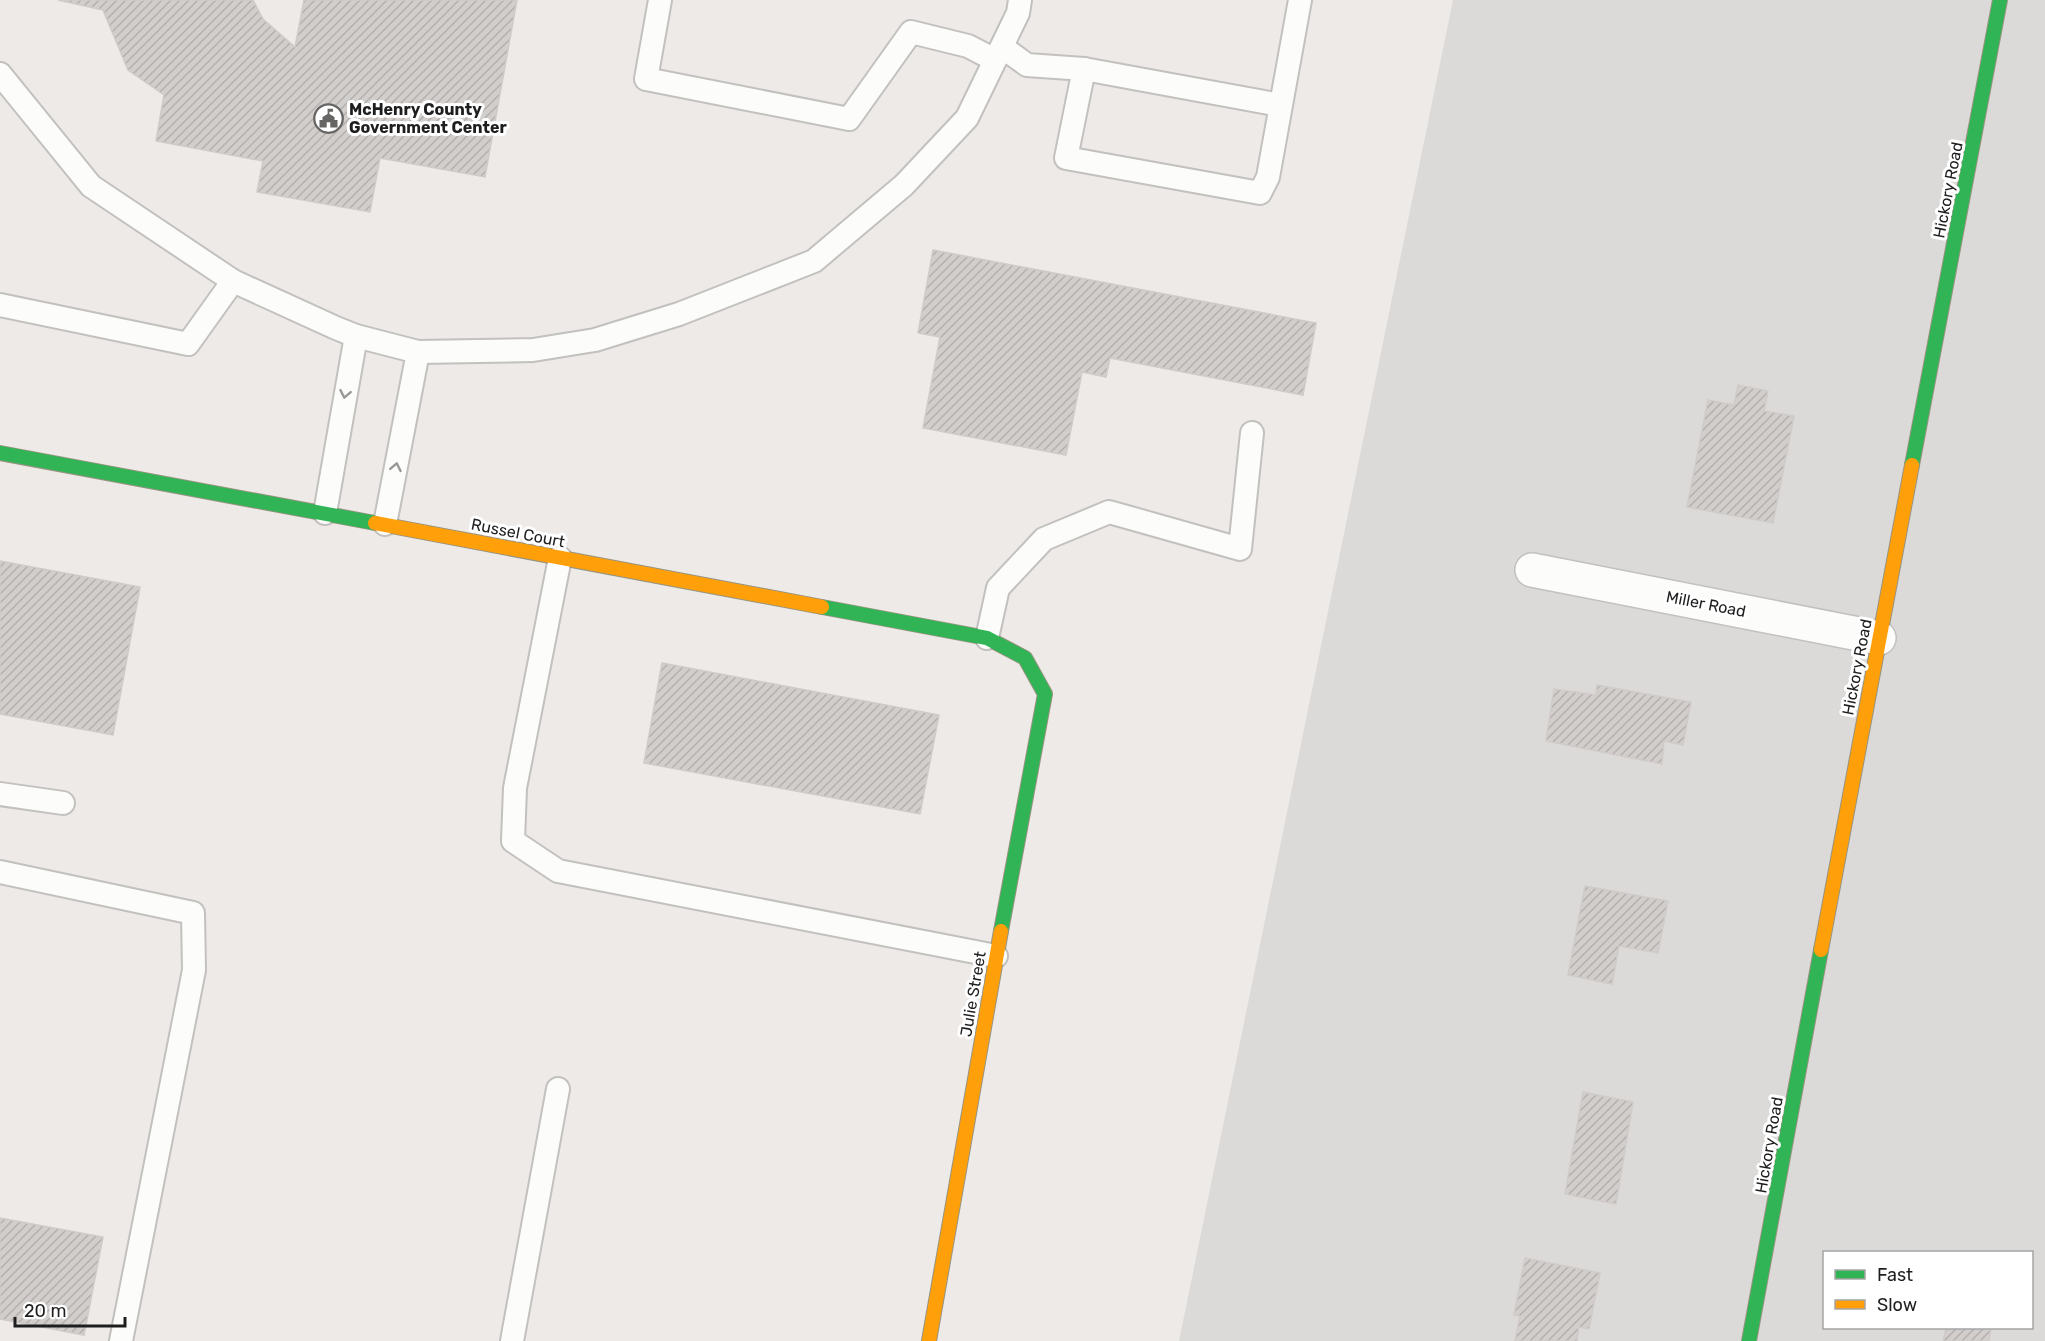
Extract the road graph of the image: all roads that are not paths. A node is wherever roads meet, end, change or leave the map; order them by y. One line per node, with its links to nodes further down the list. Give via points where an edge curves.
1 (660, 0): 5 (lane, via 646,79 849,119 911,32)
2 (1020, 0): 5 (lane, via 1018,13)
3 (1300, 0): 8 (lane)
4 (2000, 0): 20 (street, Hickory Road)
5 (998, 54): 6 (lane, via 1027,65); 12 (lane, via 967,118 904,185 814,261 679,314 595,340 533,350)
6 (1084, 69): 8 (lane); 8 (lane, via 1066,158 1260,193 1268,177)
7 (0, 74): 9 (lane, via 91,186)
8 (1280, 105)
9 (233, 281): 10 (lane, via 188,344); 11 (lane)
10 (0, 305)
11 (356, 336): 12 (lane); 15 (lane, one-way to 15)
12 (418, 352): 16 (lane, one-way to 12)
13 (1252, 433): 19 (lane, via 1240,549 1109,512 1044,539 998,588)
14 (0, 453): 15 (street, Russel Court)
15 (325, 513): 16 (street, Russel Court)
16 (385, 524): 17 (street, Russel Court)
17 (560, 558): 19 (street, Russel Court); 25 (lane, via 514,788 513,841 558,871)
18 (1532, 570): 20 (street, Miller Road)
19 (987, 638): 21 (street, Russel Court)
20 (1879, 638): 30 (street, Hickory Road)
21 (1025, 658): 25 (street, Julie Street, via 1045,694)
22 (0, 794): 23 (lane)
23 (63, 803)
24 (0, 872): 27 (lane, via 193,913 194,970)
25 (996, 956): 29 (street, Julie Street)
26 (558, 1089): 28 (lane)
27 (121, 1341)
28 (512, 1341)
29 (929, 1341)
30 (1749, 1341)

